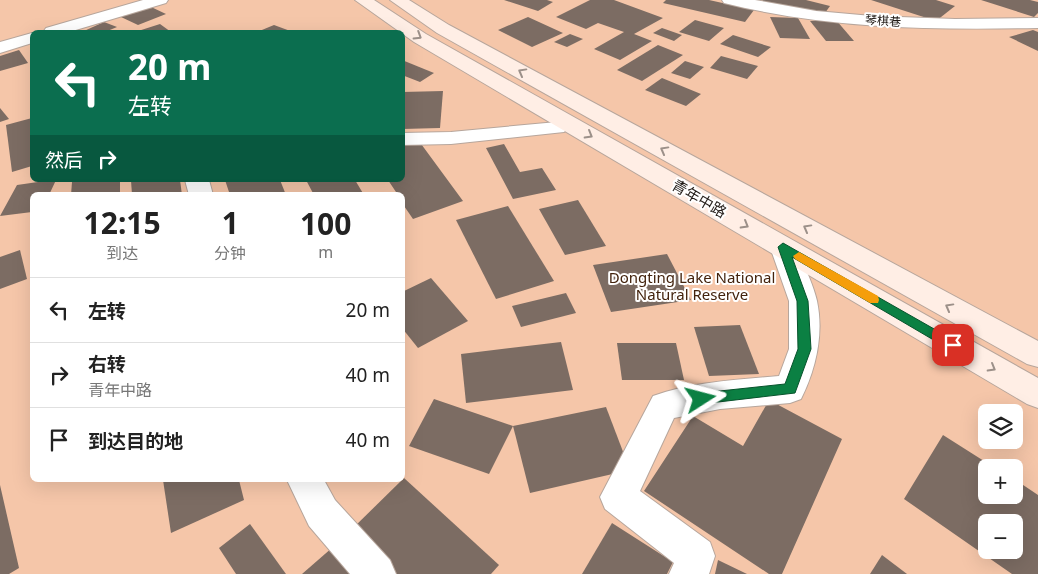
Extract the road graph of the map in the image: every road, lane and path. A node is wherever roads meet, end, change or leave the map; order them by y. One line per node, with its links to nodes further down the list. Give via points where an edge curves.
1 (160, 0): 6 (street)
2 (363, 0): 11 (main road, 青年中路, one-way to 11, via 420,38)
3 (398, 0): 12 (main road, 青年中路, one-way to 3, via 444,29)
4 (730, 0): 5 (street, 琴棋巷, via 815,16 903,22)
5 (1038, 23)
6 (59, 30)
7 (30, 39): 8 (street)
8 (0, 48)
9 (557, 128): 10 (street)
10 (405, 139)
11 (783, 247): 13 (main road, 青年中路, one-way to 13); 16 (street, via 802,301 804,349 790,389 720,395 664,406 618,497 696,556)
12 (1038, 355)
13 (1038, 394)
14 (306, 482): 15 (street, via 322,513)
15 (376, 574)
16 (689, 574)

